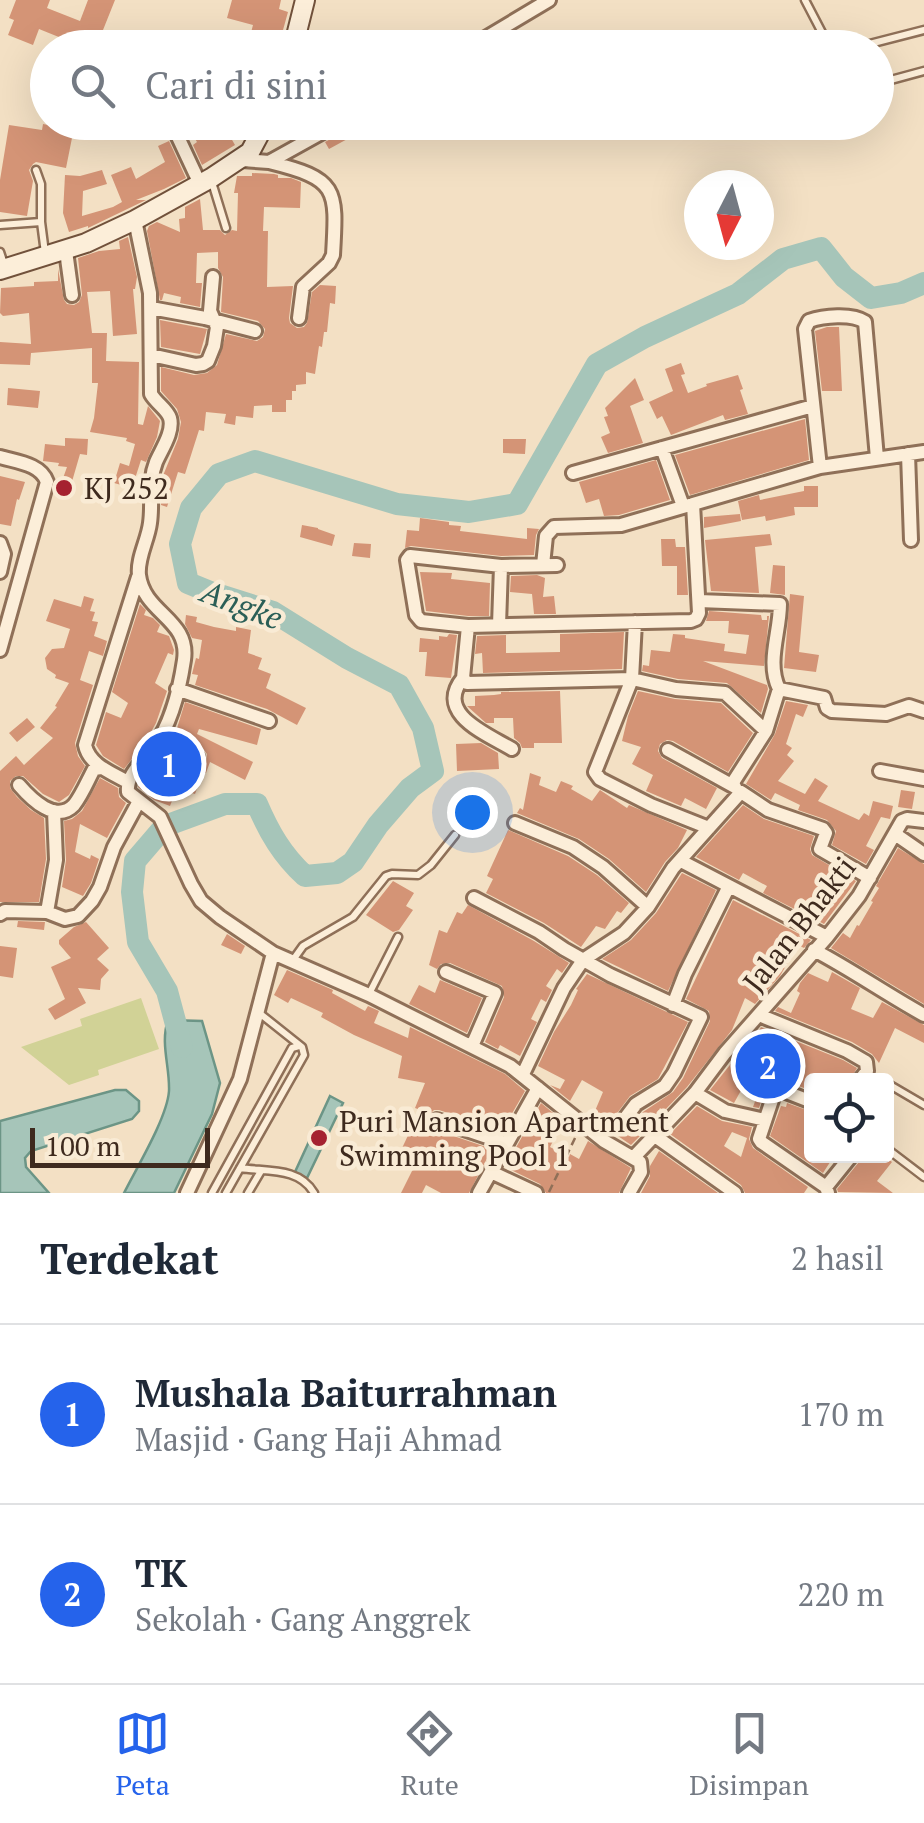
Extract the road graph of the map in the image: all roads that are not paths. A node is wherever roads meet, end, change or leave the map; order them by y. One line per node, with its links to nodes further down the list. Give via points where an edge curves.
1 (305, 0): 4 (main road)
2 (549, 0): 5 (street)
3 (805, 0): 6 (lane)
4 (298, 30)
5 (499, 30)
6 (821, 30)
7 (924, 30): 8 (lane)
8 (894, 38)
9 (924, 70): 10 (lane)
10 (894, 79)
11 (182, 140): 17 (street)
12 (256, 140): 14 (main road)
13 (309, 140): 15 (street)
14 (242, 160): 15 (street); 17 (main road)
15 (269, 162): 28 (street, via 308,172 335,204 334,255 304,284)
16 (36, 170): 19 (lane)
17 (206, 181): 18 (main road); 21 (lane)
18 (134, 220): 22 (main road); 27 (street)
19 (41, 222): 20 (lane); 23 (lane)
20 (0, 224)
21 (226, 228)
22 (66, 251): 23 (main road); 26 (street)
23 (45, 257): 24 (main road)
24 (2, 264)
25 (213, 277): 29 (street, via 210,311)
26 (72, 295)
27 (151, 308): 29 (street); 31 (street)
28 (299, 318)
29 (216, 321): 30 (street); 31 (street, via 212,355 203,364)
30 (255, 331)
31 (151, 355): 45 (street, via 151,394 171,424 153,472)
32 (813, 406): 33 (street); 37 (street, via 809,321 857,317 865,322); 38 (street)
33 (662, 448): 39 (street); 40 (street)
34 (924, 452): 35 (street)
35 (908, 454): 37 (street); 41 (street)
36 (0, 457): 47 (street, via 36,468 47,482)
37 (877, 458): 38 (street)
38 (820, 467): 40 (street)
39 (573, 473)
40 (688, 505): 43 (street, via 621,526 554,527 546,536 550,565); 46 (street)
41 (911, 540)
42 (0, 542): 44 (street)
43 (500, 566): 49 (street, via 407,560 418,619); 50 (street)
44 (0, 572)
45 (139, 574): 54 (street, via 152,606 185,643); 63 (street, via 85,746)
46 (699, 602): 48 (street, via 696,620); 55 (street, via 780,604 772,662)
47 (3, 613): 51 (street)
48 (635, 622): 50 (street); 53 (street)
49 (468, 626): 50 (street); 52 (street)
50 (499, 626)
51 (0, 650)
52 (463, 678): 53 (street, via 472,684); 60 (street, via 457,712)
53 (632, 679): 58 (street, via 725,692); 73 (street, via 595,772 651,805)
54 (177, 689): 57 (street); 59 (street)
55 (778, 690): 56 (street, via 824,698 832,710); 58 (street)
56 (924, 710)
57 (268, 721)
58 (766, 731): 68 (street)
59 (157, 743): 62 (street); 66 (street)
60 (512, 748)
61 (668, 750): 68 (street)
62 (197, 757)
63 (101, 768): 66 (street); 70 (street, via 71,808)
64 (880, 771): 65 (street)
65 (924, 779)
66 (128, 782): 69 (street, via 128,792)
67 (20, 786): 70 (street)
68 (736, 788): 73 (street); 78 (street, via 768,810 823,829 820,849)
69 (139, 801): 82 (street, via 92,901 72,919); 87 (street, via 160,817 201,901)
70 (54, 811): 82 (street, via 56,860)
71 (924, 821): 74 (street, via 905,820)
72 (515, 823): 81 (street, via 574,847)
73 (710, 828): 77 (street)
74 (895, 834): 76 (street); 78 (street, Jalan Bhakti)
75 (455, 835): 88 (lane, via 418,876 386,876 353,916 303,946)
76 (924, 854)
77 (681, 861): 79 (street); 81 (street)
78 (870, 878): 85 (street, Jalan Bhakti)
79 (730, 886): 85 (street); 92 (street)
80 (474, 898): 89 (street)
81 (648, 907): 89 (street)
82 (47, 912): 83 (street)
83 (0, 914)
84 (398, 937): 91 (lane)
85 (827, 937): 86 (street, Jalan Bhakti)
86 (814, 950): 94 (street, Jalan Bhakti); 95 (street)
87 (273, 953): 88 (street); 93 (street)
88 (293, 960): 91 (street)
89 (583, 960): 92 (street); 99 (street)
90 (446, 972): 97 (street, via 496,993)
91 (369, 994): 97 (street)
92 (673, 1005): 109 (street, via 701,1020 664,1086 636,1104)
93 (257, 1011): 96 (lane); 120 (street, via 240,1079)
94 (758, 1016): 98 (street, via 846,1051 866,1062); 102 (street, Jalan Bhakti)
95 (924, 1016)
96 (300, 1046): 104 (lane, via 292,1048); 106 (lane, via 304,1055)
97 (472, 1046): 99 (street)
98 (865, 1073)
99 (523, 1074): 101 (street)
100 (894, 1086): 105 (lane)
101 (538, 1088): 111 (street); 113 (street)
102 (695, 1092): 108 (street, via 726,1112); 110 (street, Jalan Bhakti)
103 (804, 1099): 108 (street, via 776,1088)
104 (260, 1105): 106 (lane); 121 (lane)
105 (924, 1105)
106 (272, 1111): 115 (lane)
107 (438, 1120): 111 (street)
108 (765, 1120): 119 (street, via 760,1142)
109 (620, 1125)
110 (656, 1136): 113 (street, Jalan Bhakti); 128 (street)
111 (505, 1143): 117 (street)
112 (894, 1154): 118 (lane)
113 (638, 1162): 127 (street, Jalan Bhakti)
114 (846, 1163): 119 (street)
115 (240, 1168): 116 (lane); 122 (lane)
116 (260, 1171): 123 (lane); 124 (lane, via 296,1175)
117 (491, 1172): 125 (street); 126 (street)
118 (924, 1177)
119 (827, 1190)
120 (187, 1193)
121 (212, 1193)
122 (226, 1193)
123 (248, 1193)
124 (314, 1193)
125 (479, 1193)
126 (536, 1193)
127 (629, 1193)
128 (735, 1193)

